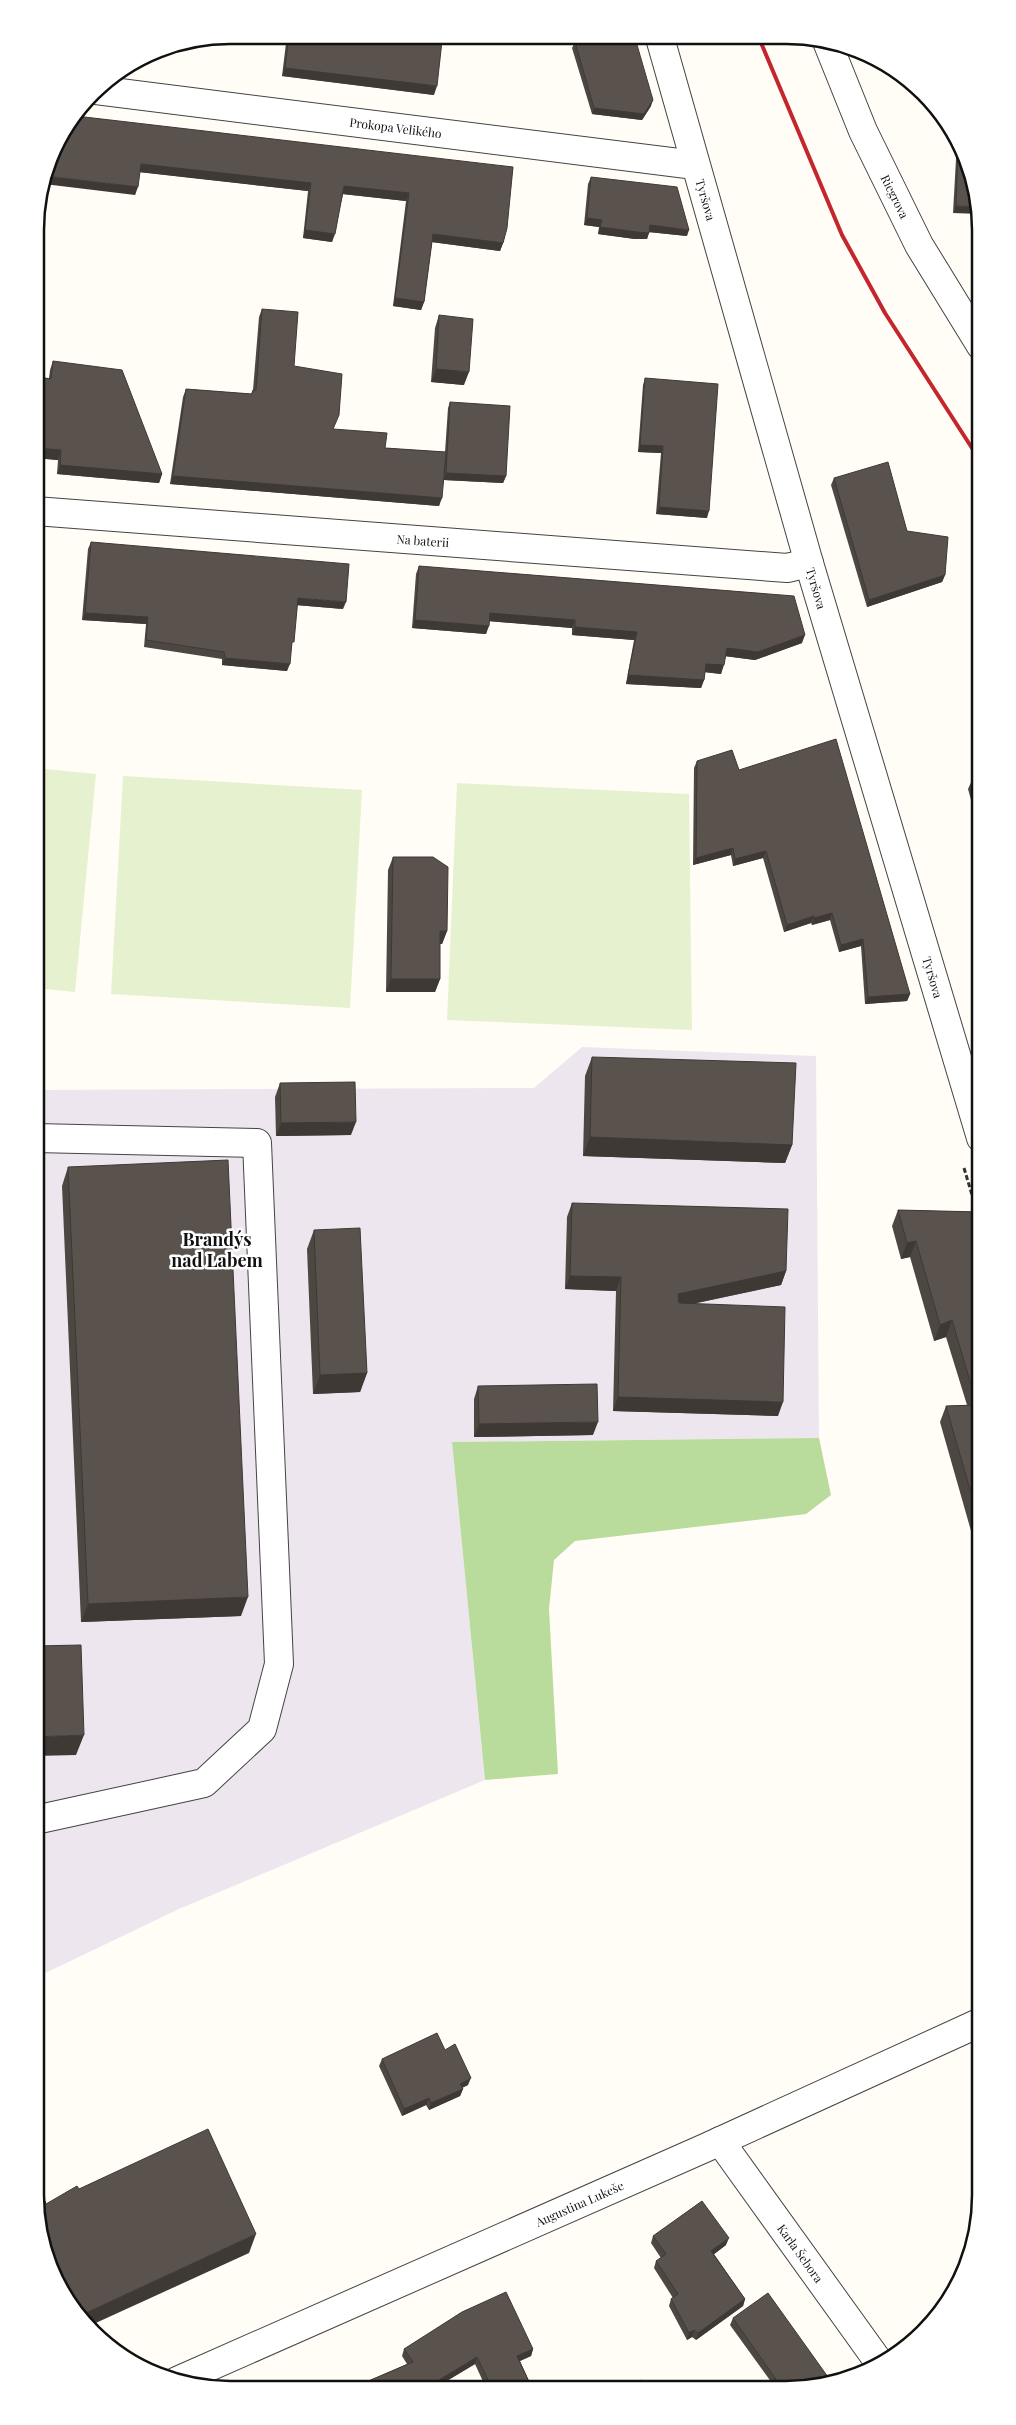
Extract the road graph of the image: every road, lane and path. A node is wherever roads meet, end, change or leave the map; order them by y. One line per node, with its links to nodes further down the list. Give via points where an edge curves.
1 (662, 44): 4 (street, Tyršova)
2 (830, 49): 5 (street, Riegrova, via 862,131 919,245)
3 (106, 91): 4 (street, Prokopa Velikého)
4 (695, 165): 7 (street, Tyršova)
5 (972, 331)
6 (44, 512): 7 (street, Na baterii, via 787,568)
7 (809, 563): 8 (street, Tyršova)
8 (972, 1108)
9 (44, 1138): 10 (street, via 257,1143 279,1664 262,1729 204,1783)
10 (44, 1818)
11 (972, 2026): 12 (street, Augustina Lukeše)
12 (720, 2141): 13 (street, Karla Šebora); 14 (street, Augustina Lukeše)
13 (876, 2358)
14 (187, 2377)

